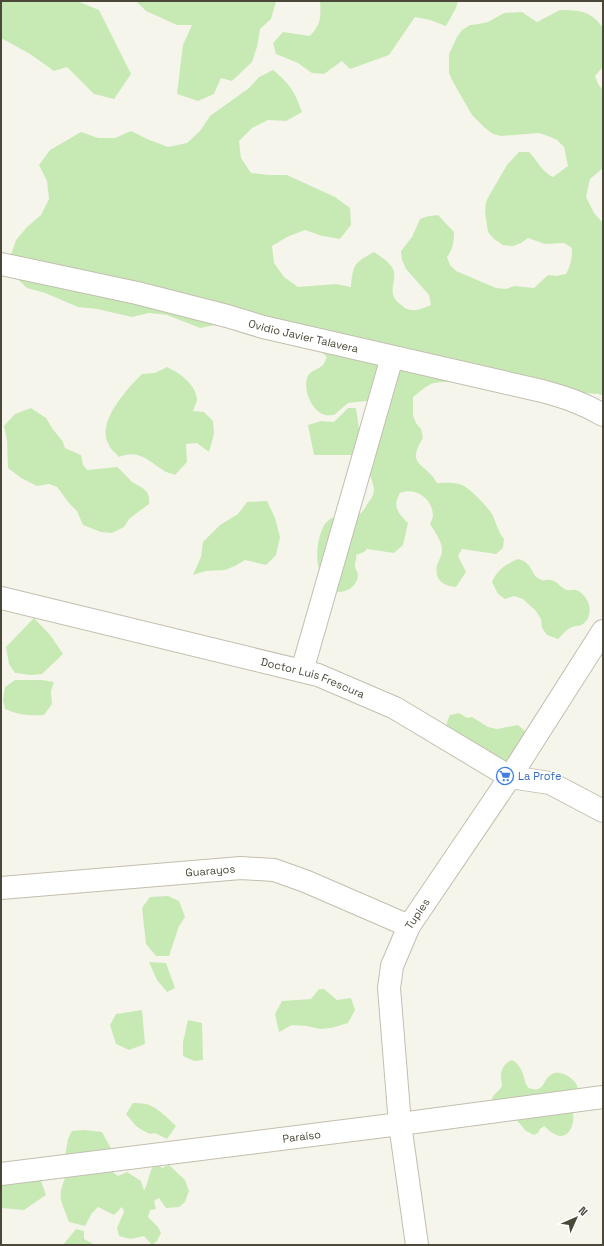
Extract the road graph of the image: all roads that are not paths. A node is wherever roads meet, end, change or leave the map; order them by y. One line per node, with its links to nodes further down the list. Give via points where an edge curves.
1 (1, 264): 2 (street, Ovidio Javier Talavera, via 136,293 263,327)
2 (392, 357): 3 (street, Ovidio Javier Talavera, via 565,397 587,405); 6 (street)
3 (603, 415)
4 (1, 598): 6 (street, Doctor Luis Frescura)
5 (603, 631): 7 (street, Tupies)
6 (302, 671): 7 (street, Doctor Luis Frescura, via 318,675 395,708)
7 (510, 777): 8 (street, Doctor Luis Frescura, via 550,783); 10 (street, Tupies)
8 (603, 811)
9 (1, 888): 10 (street, Guarayos, via 241,868 274,870)
10 (409, 926): 12 (street, Tupies, via 392,966 389,988)
11 (603, 1097): 12 (street, Paraíso)
12 (400, 1124): 13 (street, Paraíso); 14 (street, Tupies)
13 (1, 1174)
14 (417, 1245)

